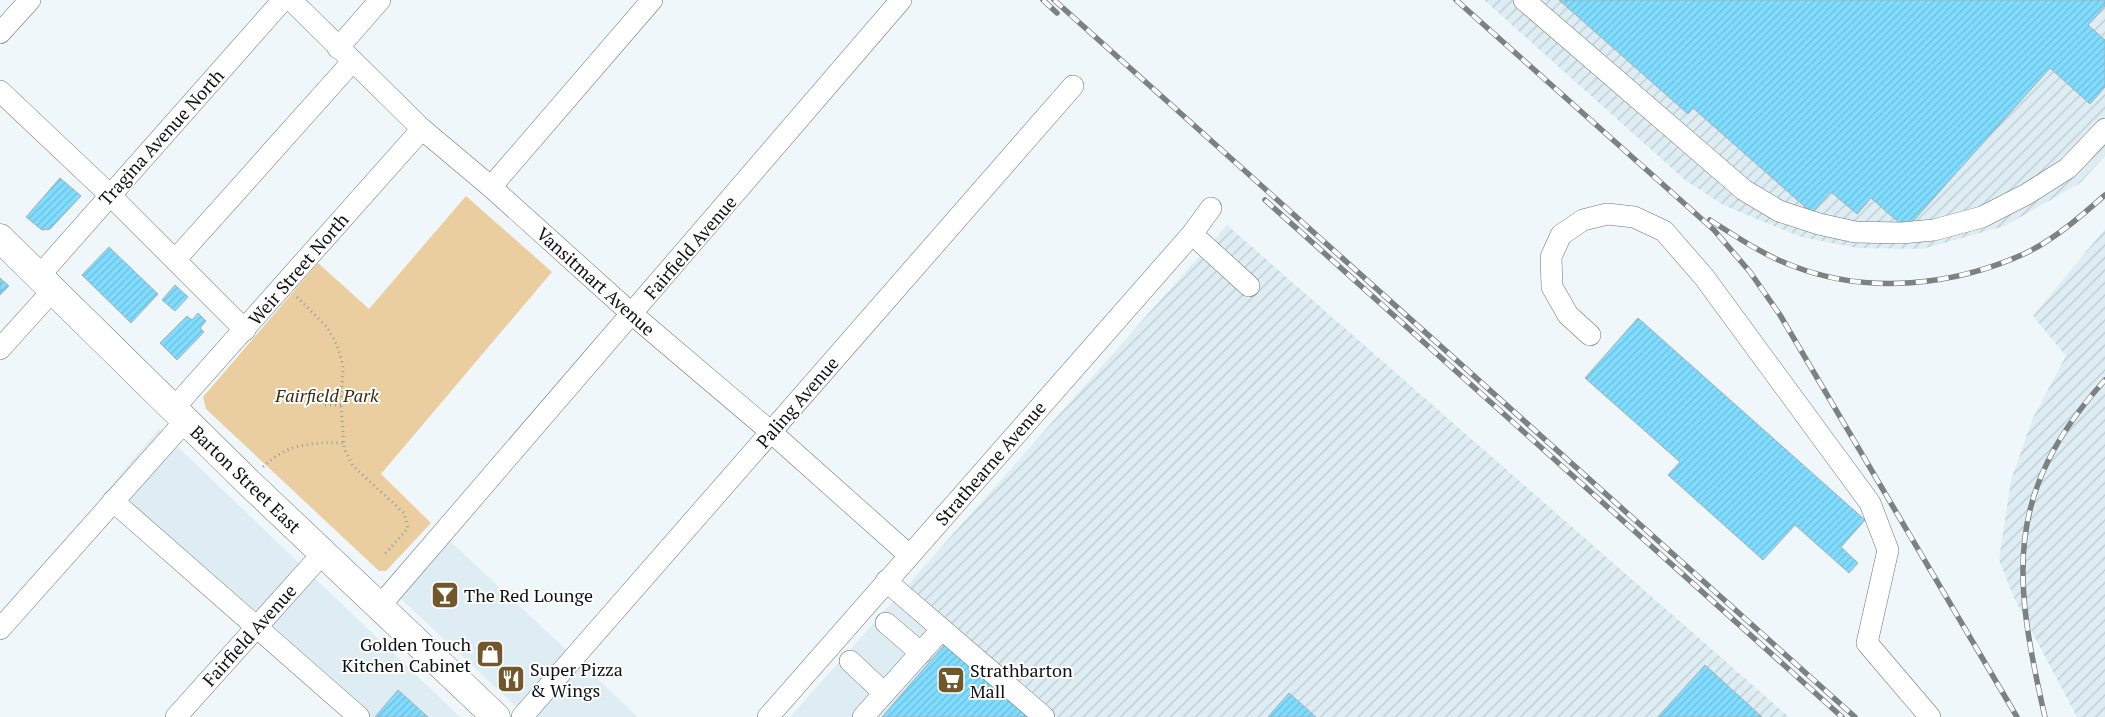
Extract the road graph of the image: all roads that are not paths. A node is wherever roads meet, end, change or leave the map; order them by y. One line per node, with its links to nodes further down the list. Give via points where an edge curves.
1 (30, 0): 8 (street)
2 (283, 0): 15 (street, Tragina Avenue North)
3 (291, 0): 9 (street, Vansitmart Avenue)
4 (380, 0): 9 (street)
5 (652, 0): 14 (street)
6 (901, 0): 22 (street, Fairfield Avenue)
7 (1524, 0): 13 (street, via 1744,190 1779,211 1855,232 1934,230 1982,217 2068,168)
8 (0, 33)
9 (345, 55): 12 (street, Vansitmart Avenue); 19 (street)
10 (1072, 86): 27 (street, Paling Avenue)
11 (0, 91): 15 (street)
12 (422, 129): 14 (street, Vansitmart Avenue); 23 (street, Weir Street North)
13 (2105, 129)
14 (491, 187): 22 (street, Vansitmart Avenue)
15 (110, 195): 19 (street); 20 (street, Tragina Avenue North)
16 (1211, 208): 17 (street, Strathearne Avenue)
17 (1192, 234): 21 (street); 30 (street, Strathearne Avenue)
18 (0, 238): 20 (main road, Barton Street East)
19 (176, 260): 23 (street)
20 (47, 282): 25 (street, Tragina Avenue North); 26 (main road, Barton Street East)
21 (1249, 286)
22 (632, 314): 27 (street, Vansitmart Avenue); 32 (street, Fairfield Avenue)
23 (245, 330): 26 (street, Weir Street North)
24 (1590, 335): 47 (street, via 1568,315 1552,287 1551,256 1561,236 1583,220 1607,214 1634,217 1664,231 1704,277 1870,503 1888,550 1867,643)
25 (0, 349)
26 (180, 414): 28 (street, Weir Street North); 29 (main road, Barton Street East)
27 (771, 432): 30 (street, Vansitmart Avenue); 43 (street, Paling Avenue)
28 (113, 501): 34 (street); 35 (street, Weir Street North)
29 (323, 553): 32 (main road, Barton Street East); 34 (street, Fairfield Avenue)
30 (909, 555): 31 (street, Strathearne Avenue)
31 (886, 581): 36 (street); 44 (street, Strathearne Avenue)
32 (379, 607): 40 (main road, Barton Street East)
33 (886, 623): 37 (street)
34 (256, 627): 41 (street, Fairfield Avenue); 42 (street)
35 (0, 629)
36 (942, 629): 37 (street); 46 (street)
37 (921, 653): 39 (street)
38 (850, 661): 39 (street)
39 (884, 693): 45 (street)
40 (486, 714)
41 (176, 717)
42 (359, 717)
43 (522, 717)
44 (768, 717)
45 (863, 717)
46 (1044, 717)
47 (1930, 717)

